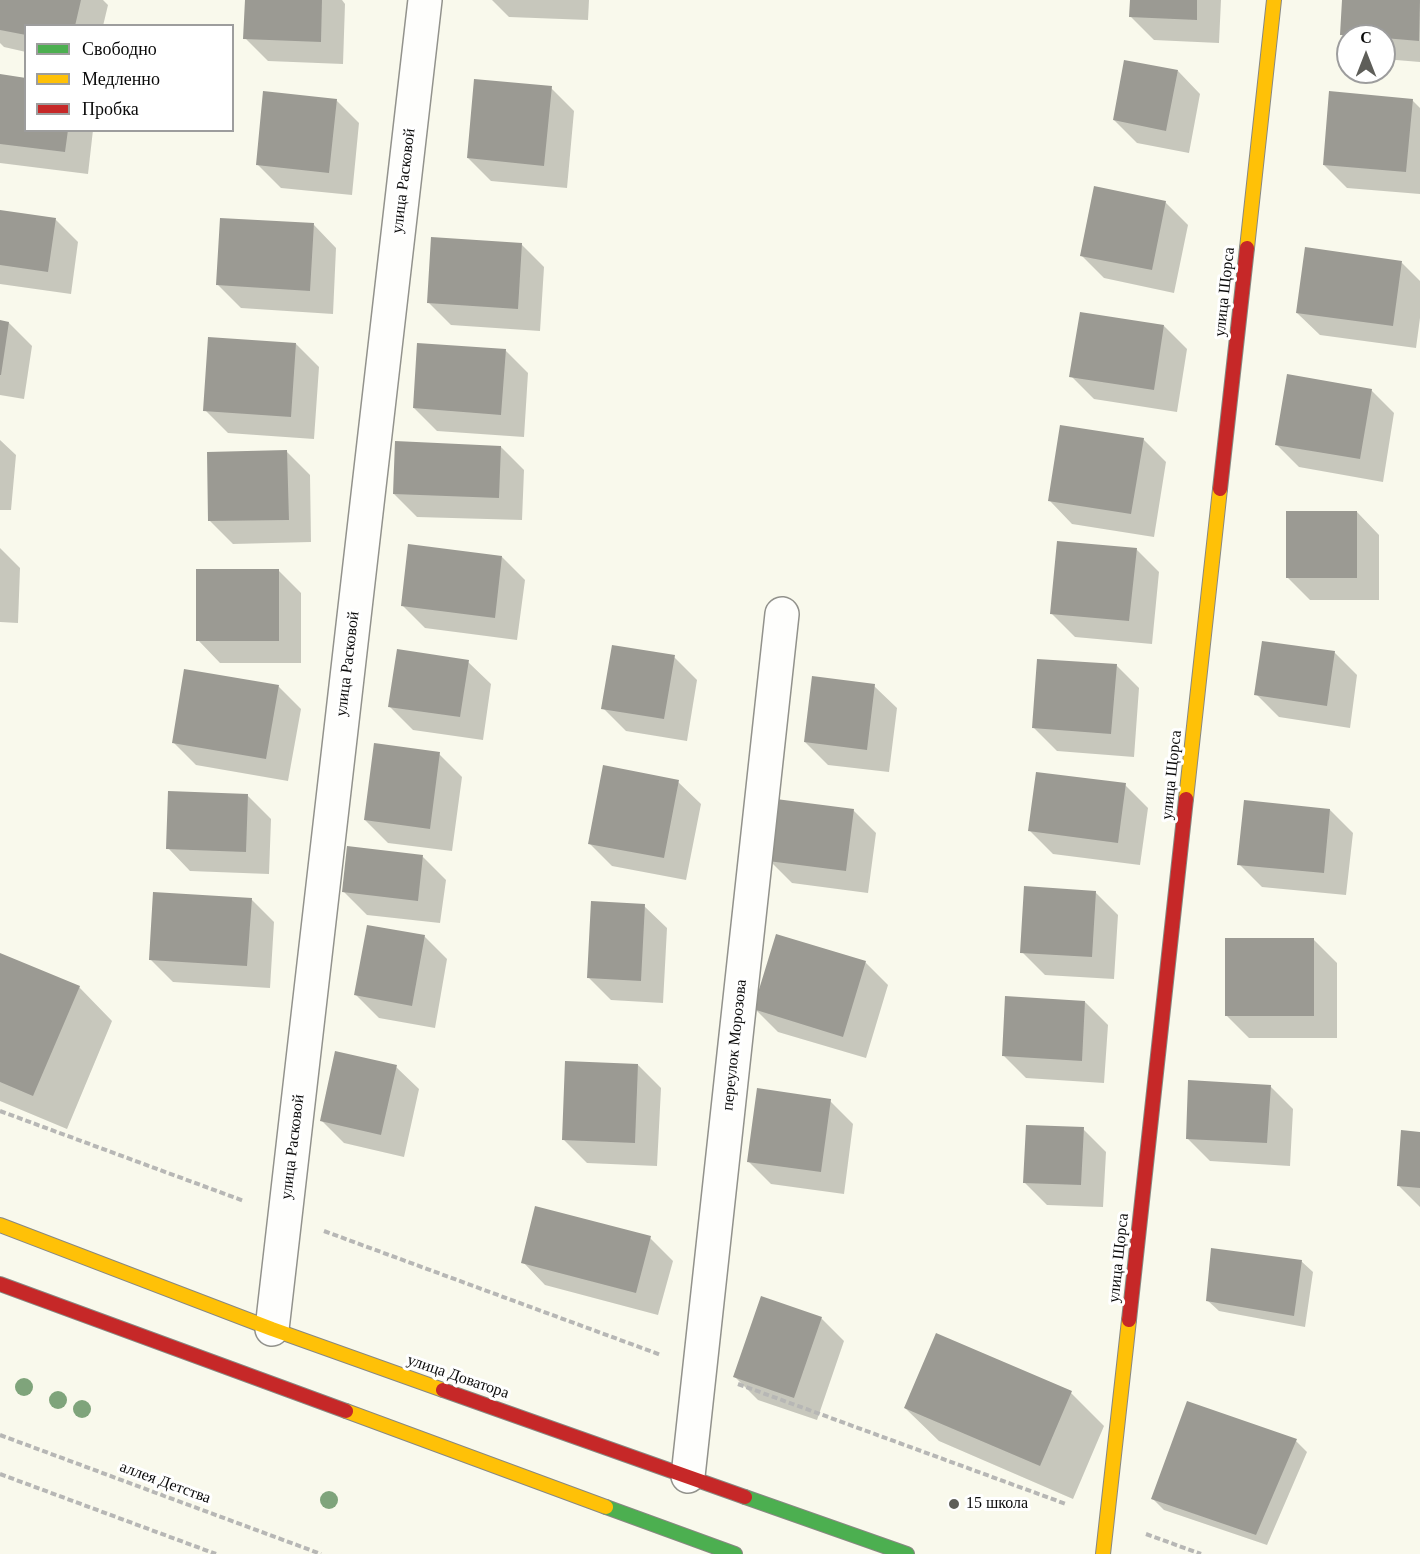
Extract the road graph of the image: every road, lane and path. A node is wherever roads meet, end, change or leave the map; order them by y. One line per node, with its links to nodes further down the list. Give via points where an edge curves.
1 (424, 0): 5 (street, улица Расковой)
2 (1274, 0): 13 (main road, улица Щорса)
3 (782, 614): 9 (street, переулок Морозова)
4 (0, 1112): 5 (path)
5 (285, 1216): 8 (street, улица Расковой); 9 (path)
6 (0, 1225): 8 (main road, улица Доватора)
7 (0, 1284): 16 (main road)
8 (272, 1329): 12 (main road, улица Доватора)
9 (700, 1370): 12 (street, переулок Морозова); 13 (path)
10 (0, 1435): 15 (path, аллея Детства)
11 (0, 1474): 14 (path)
12 (688, 1476): 17 (main road, улица Доватора)
13 (1106, 1519): 18 (main road, улица Щорса); 19 (path)
14 (216, 1554)
15 (321, 1554)
16 (735, 1554)
17 (907, 1554)
18 (1103, 1554)
19 (1201, 1554)

